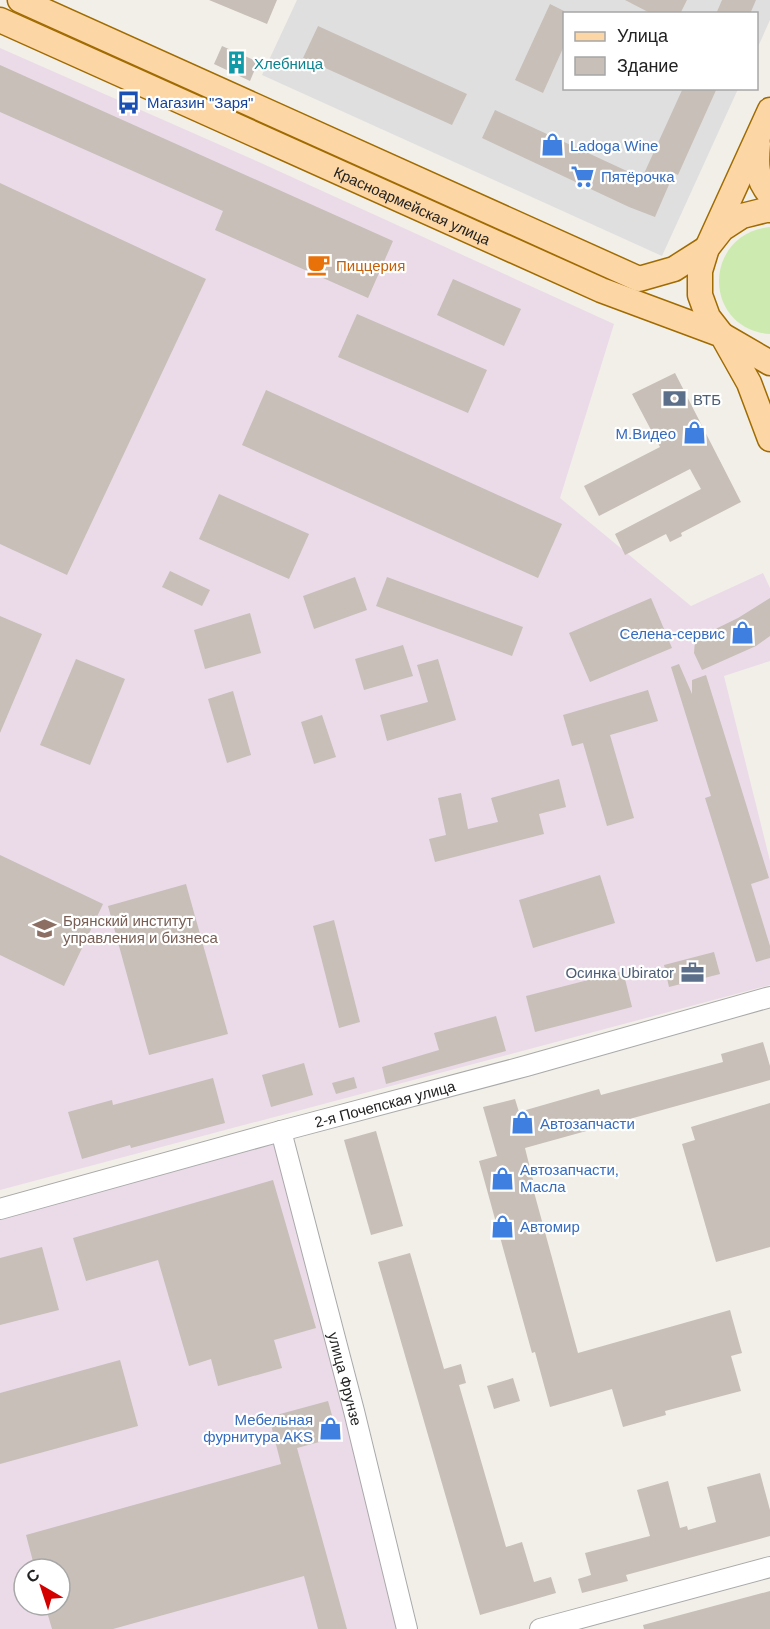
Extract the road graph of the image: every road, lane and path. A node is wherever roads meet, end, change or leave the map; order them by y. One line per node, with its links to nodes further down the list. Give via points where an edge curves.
1 (20, 0): 7 (main road, Красноармейская улица, via 639,279 674,269)
2 (0, 20): 8 (main road, Красноармейская улица, via 601,290)
3 (770, 110): 4 (main road)
4 (759, 136): 5 (main road, via 756,166); 7 (main road)
5 (770, 195)
6 (770, 210): 7 (main road, via 742,216 722,229)
7 (707, 248): 8 (main road, via 700,271 700,295 708,317)
8 (732, 342): 9 (main road); 10 (main road); 11 (main road)
9 (770, 354)
10 (770, 363)
11 (770, 439)
12 (770, 997): 13 (street, 2-я Почепская улица)
13 (281, 1131): 14 (street, 2-я Почепская улица); 16 (street, улица Фрунзе)
14 (0, 1209)
15 (770, 1567): 17 (street)
16 (407, 1629)
17 (540, 1629)

